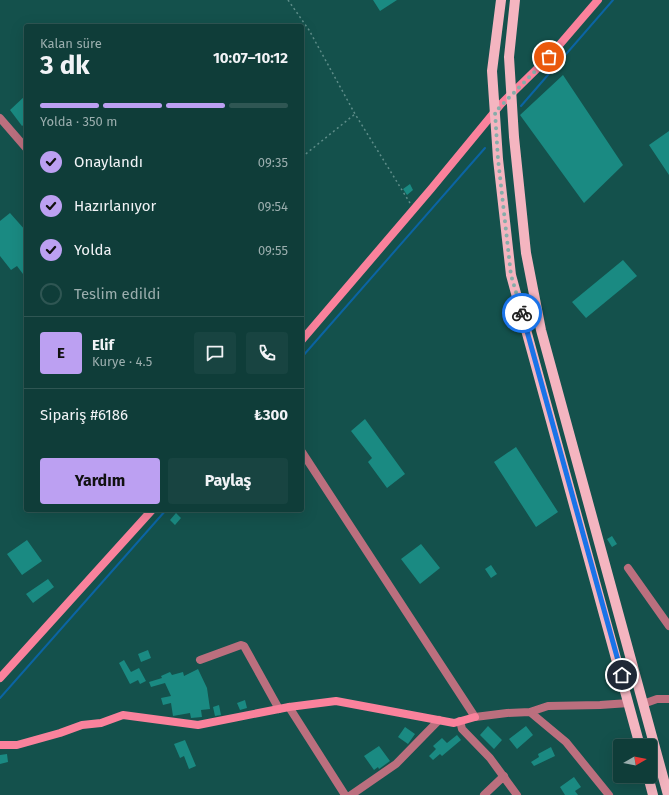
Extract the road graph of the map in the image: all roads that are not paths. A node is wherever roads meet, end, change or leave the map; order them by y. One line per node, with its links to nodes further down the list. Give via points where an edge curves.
1 (501, 0): 5 (main road, via 492,72)
2 (515, 0): 4 (main road, via 509,57)
3 (598, 0): 4 (street, via 549,57)
4 (511, 94): 5 (street); 17 (main road, via 526,253 541,330)
5 (495, 112): 8 (street); 16 (main road, via 511,275)
6 (0, 118): 7 (street)
7 (24, 146)
8 (304, 338)
9 (304, 455): 21 (street)
10 (150, 512): 14 (street)
11 (628, 568): 12 (street)
12 (669, 626)
13 (200, 660): 19 (street, via 244,646)
14 (0, 678)
15 (669, 699): 17 (street, via 657,699)
16 (629, 703): 20 (street, via 548,706); 24 (main road)
17 (643, 704): 34 (main road)
18 (289, 707): 19 (street); 22 (street, via 342,701); 28 (street)
19 (279, 709): 25 (street, via 198,725 123,715 18,745)
20 (530, 712): 21 (street, via 507,712); 32 (street, via 566,742)
21 (475, 717): 23 (street)
22 (439, 720): 23 (street, via 454,723); 29 (street, via 396,764)
23 (460, 721): 26 (street, via 462,728)
24 (638, 739)
25 (0, 745)
26 (504, 776): 30 (street); 31 (street)
27 (650, 783): 33 (main road)
28 (345, 795)
29 (351, 795)
30 (484, 795)
31 (517, 795)
32 (609, 795)
33 (653, 795)
34 (668, 795)

